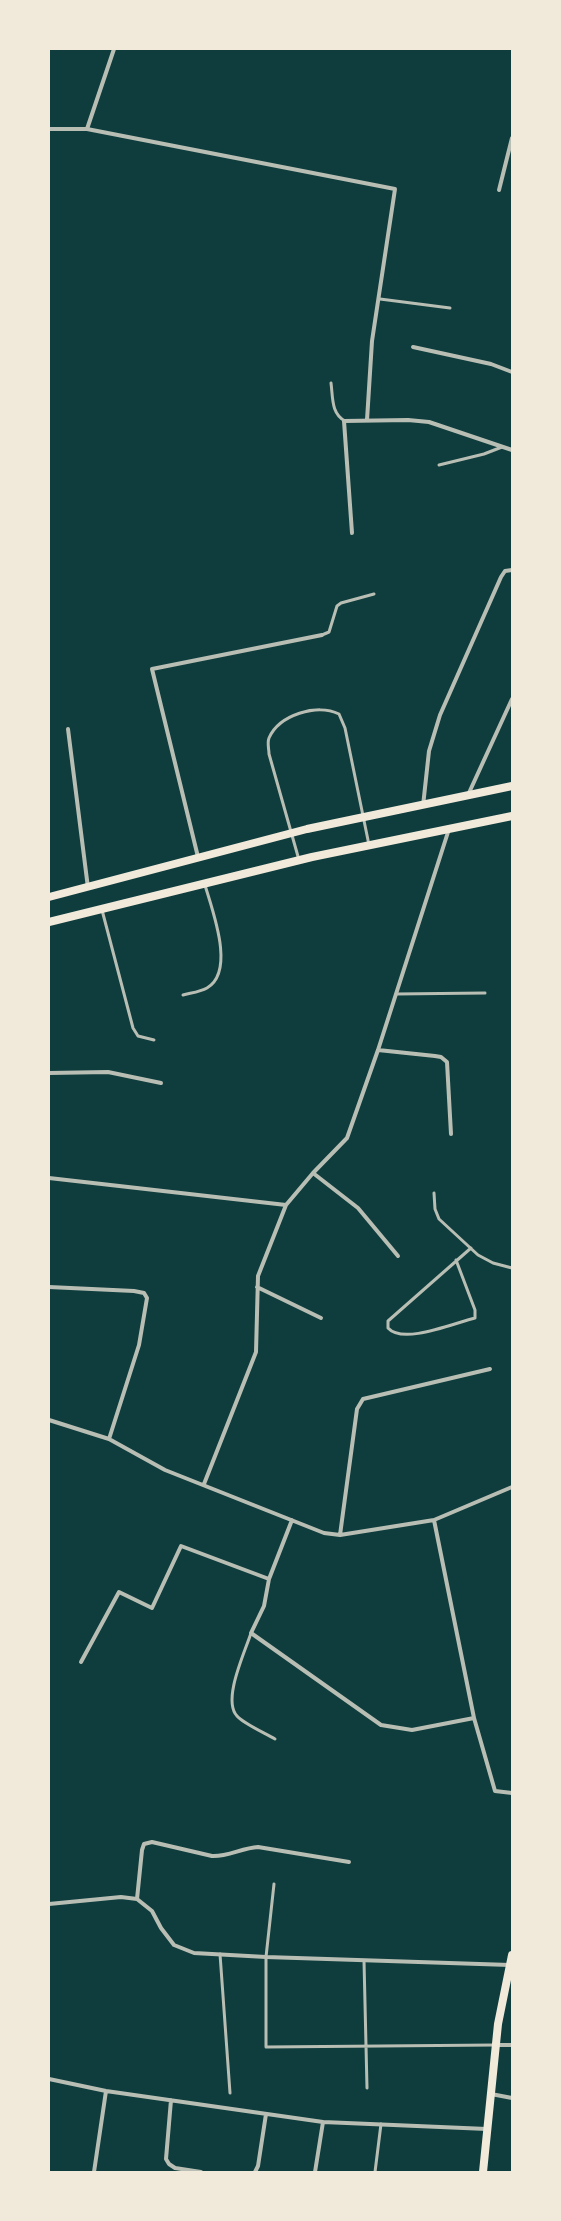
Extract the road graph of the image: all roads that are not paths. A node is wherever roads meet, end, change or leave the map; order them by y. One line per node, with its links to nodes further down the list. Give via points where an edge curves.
1 (114, 49): 3 (street)
2 (49, 129): 3 (street)
3 (87, 129): 6 (street, via 395,190)
4 (512, 138): 5 (street)
5 (499, 190)
6 (380, 299): 7 (lane); 11 (street, via 372,341)
7 (450, 308)
8 (412, 347): 9 (street, via 484,362)
9 (512, 372)
10 (331, 383): 12 (lane, via 334,412)
11 (367, 420): 12 (street); 13 (street, via 429,422)
12 (345, 421): 16 (street)
13 (502, 447): 14 (street); 15 (lane)
14 (512, 450)
15 (439, 465)
16 (352, 533)
17 (512, 570): 24 (street, via 505,572 501,577 440,715 429,751)
18 (374, 594): 19 (lane, via 348,599 337,606 329,632)
19 (322, 635): 30 (street, via 152,669)
20 (512, 699): 23 (street)
21 (68, 729): 33 (street)
22 (512, 786): 23 (main road)
23 (467, 797): 24 (main road)
24 (423, 806): 26 (main road)
25 (512, 816): 27 (main road)
26 (362, 818): 28 (main road); 28 (lane, via 339,714 330,710 295,714 277,725 268,740 269,754); 29 (lane)
27 (449, 829): 29 (main road); 38 (street)
28 (291, 833): 30 (main road); 31 (lane)
29 (368, 845): 31 (main road)
30 (198, 857): 33 (main road)
31 (299, 860): 32 (main road)
32 (204, 884): 35 (main road); 39 (lane, via 221,948 220,965 217,978 206,988)
33 (88, 888): 34 (main road)
34 (49, 897)
35 (101, 910): 36 (main road); 40 (lane, via 133,1028 138,1036)
36 (49, 922)
37 (485, 993): 38 (lane)
38 (396, 994): 41 (street)
39 (183, 995)
40 (154, 1040)
41 (378, 1050): 44 (street, via 442,1057 447,1062); 45 (street, via 347,1138)
42 (49, 1073): 43 (street, via 108,1072)
43 (161, 1083)
44 (451, 1134)
45 (313, 1173): 48 (street); 50 (street, via 358,1208)
46 (49, 1178): 48 (street)
47 (434, 1193): 49 (lane, via 435,1209 439,1219)
48 (286, 1205): 53 (street, via 258,1276)
49 (471, 1248): 51 (lane); 52 (lane, via 478,1256)
50 (398, 1256)
51 (456, 1260): 51 (lane, via 388,1320 388,1328 392,1333 408,1336 475,1318 475,1310)
52 (512, 1268)
53 (257, 1286): 55 (street); 59 (street, via 256,1352)
54 (49, 1287): 58 (street, via 134,1291 144,1293 147,1298 139,1345)
55 (321, 1318)
56 (490, 1369): 63 (street, via 363,1399 357,1409)
57 (49, 1420): 58 (street)
58 (109, 1439): 59 (street, via 165,1470)
59 (204, 1484): 61 (street)
60 (512, 1487): 62 (street)
61 (292, 1520): 63 (street, via 324,1533); 64 (street)
62 (434, 1520): 63 (street); 67 (street)
63 (340, 1535)
64 (269, 1579): 65 (street, via 264,1606); 66 (street, via 181,1546 152,1608 119,1592)
65 (251, 1633): 67 (street, via 381,1725 412,1730); 68 (lane, via 231,1695 232,1707 237,1717)
66 (81, 1662)
67 (474, 1718): 69 (street, via 495,1791)
68 (275, 1739)
69 (512, 1793)
70 (349, 1862): 72 (street, via 258,1847 245,1848 220,1857 152,1842 144,1844 142,1850)
71 (274, 1884): 76 (lane)
72 (137, 1899): 73 (street, via 121,1897); 74 (street, via 152,1911 174,1945 194,1953)
73 (49, 1904)
74 (220, 1954): 76 (street); 85 (lane)
75 (512, 1955): 78 (main road)
76 (266, 1958): 77 (street); 81 (lane, via 266,2047)
77 (364, 1961): 78 (street); 81 (lane)
78 (510, 1965): 79 (main road)
79 (495, 2045): 80 (street); 81 (lane); 86 (main road)
80 (512, 2045)
81 (366, 2046): 83 (lane)
82 (49, 2080): 84 (street)
83 (367, 2088)
84 (106, 2091): 88 (street); 93 (street)
85 (230, 2093)
86 (490, 2094): 87 (street); 92 (main road)
87 (512, 2098)
88 (171, 2100): 89 (street); 94 (street, via 166,2159 176,2168)
89 (266, 2114): 90 (street); 95 (street)
90 (323, 2122): 91 (street); 96 (street)
91 (382, 2124): 92 (street); 97 (lane)
92 (487, 2129): 98 (main road)
93 (94, 2172)
94 (201, 2172)
95 (255, 2172)
96 (315, 2172)
97 (375, 2172)
98 (483, 2172)

